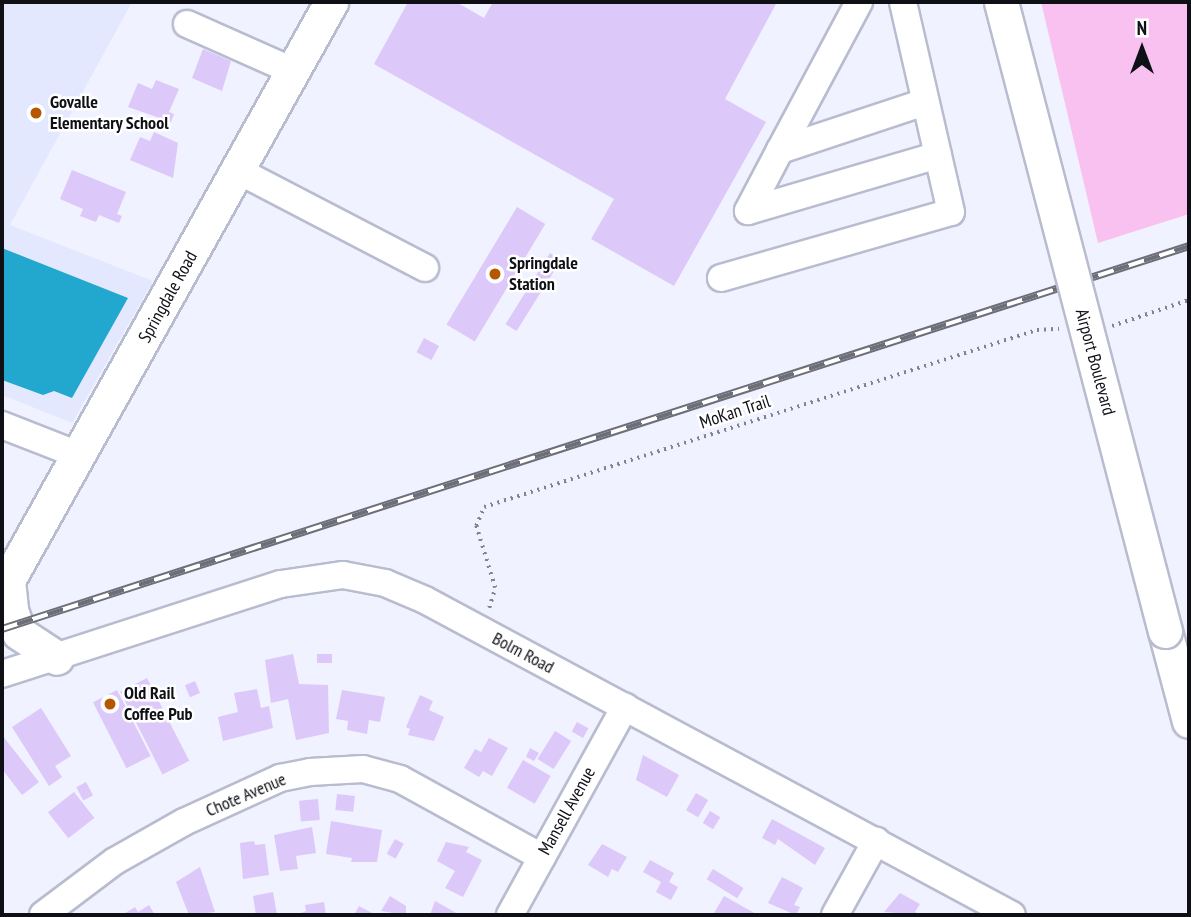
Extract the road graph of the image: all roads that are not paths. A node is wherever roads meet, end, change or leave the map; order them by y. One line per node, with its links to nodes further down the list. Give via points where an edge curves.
1 (331, 2): 6 (main road, Springdale Road)
2 (859, 2): 8 (street)
3 (903, 2): 7 (street)
4 (1001, 2): 19 (main road, Airport Boulevard, bridge)
5 (187, 24): 6 (street)
6 (293, 71): 10 (main road, Springdale Road)
7 (925, 102): 8 (street); 9 (street)
8 (780, 150): 9 (street, via 748,211)
9 (938, 155): 12 (street, via 951,212)
10 (237, 170): 11 (street); 14 (main road, Springdale Road)
11 (425, 268)
12 (722, 278)
13 (2, 425): 14 (street)
14 (81, 456): 15 (main road, Springdale Road)
15 (5, 585): 16 (main road, via 19,632)
16 (57, 658): 17 (street, Bolm Road); 18 (street, Bolm Road, via 281,584 343,575 385,583 425,600)
17 (2, 674)
18 (625, 707): 20 (street, Bolm Road); 21 (street, Mansell Avenue)
19 (1189, 721)
20 (876, 841): 24 (street); 25 (street, Bolm Road)
21 (542, 857): 22 (street, Chote Avenue, via 400,779 363,769 310,772 280,778 184,822 115,861); 23 (street, Mansell Avenue)
22 (43, 915)
23 (510, 915)
24 (835, 915)
25 (1012, 915)

